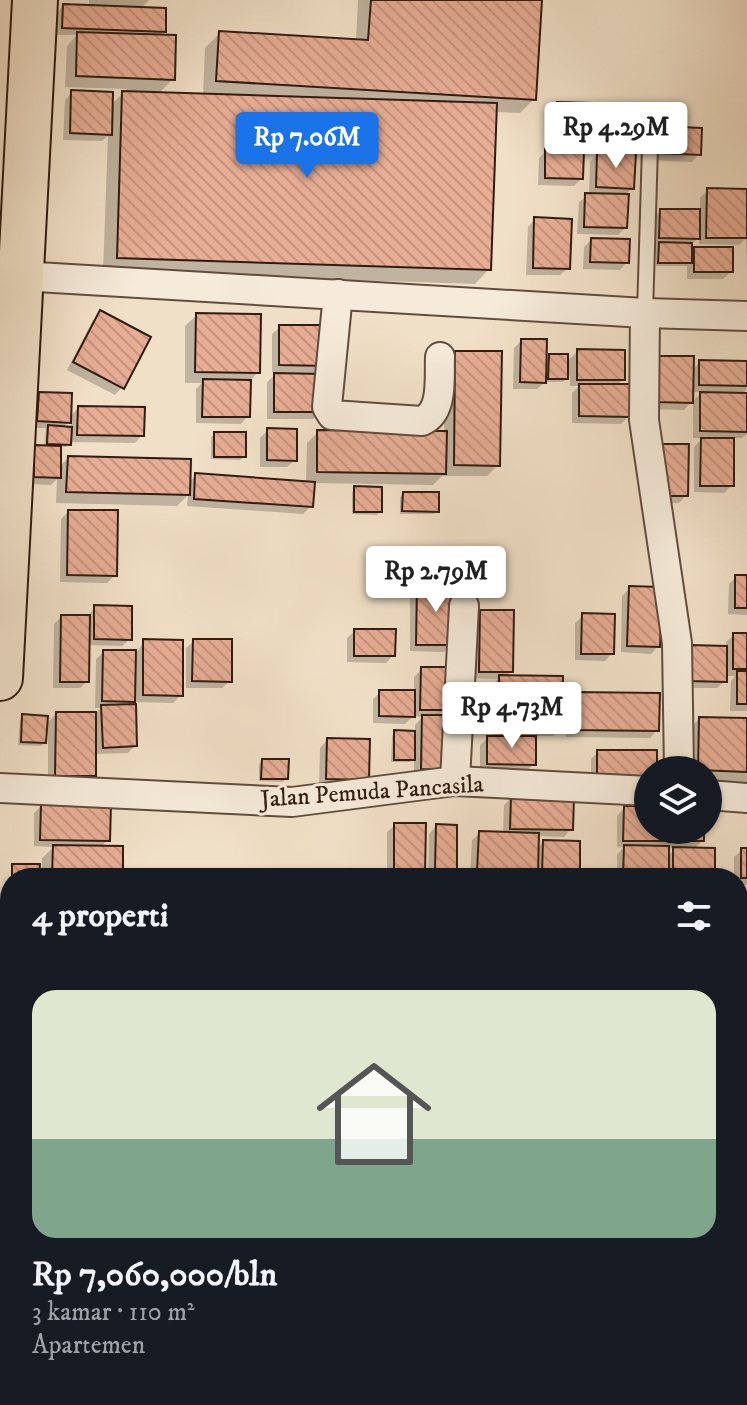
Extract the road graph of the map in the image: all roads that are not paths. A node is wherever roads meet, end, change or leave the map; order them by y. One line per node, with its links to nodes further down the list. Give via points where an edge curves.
1 (35, 0): 3 (main road)
2 (650, 147): 5 (lane)
3 (20, 276): 4 (street); 9 (main road)
4 (338, 294): 5 (street); 7 (street, via 327,407 332,415 429,418 437,398)
5 (645, 313): 6 (street); 10 (street, via 644,420 677,643)
6 (747, 316)
7 (440, 357)
8 (464, 606): 11 (street)
9 (0, 678)
10 (679, 756)
11 (455, 781): 12 (street, Jalan Pemuda Pancasila, via 292,802); 13 (street, Jalan Pemuda Pancasila)
12 (0, 788)
13 (634, 790)
14 (722, 796): 15 (street)
15 (747, 798)

